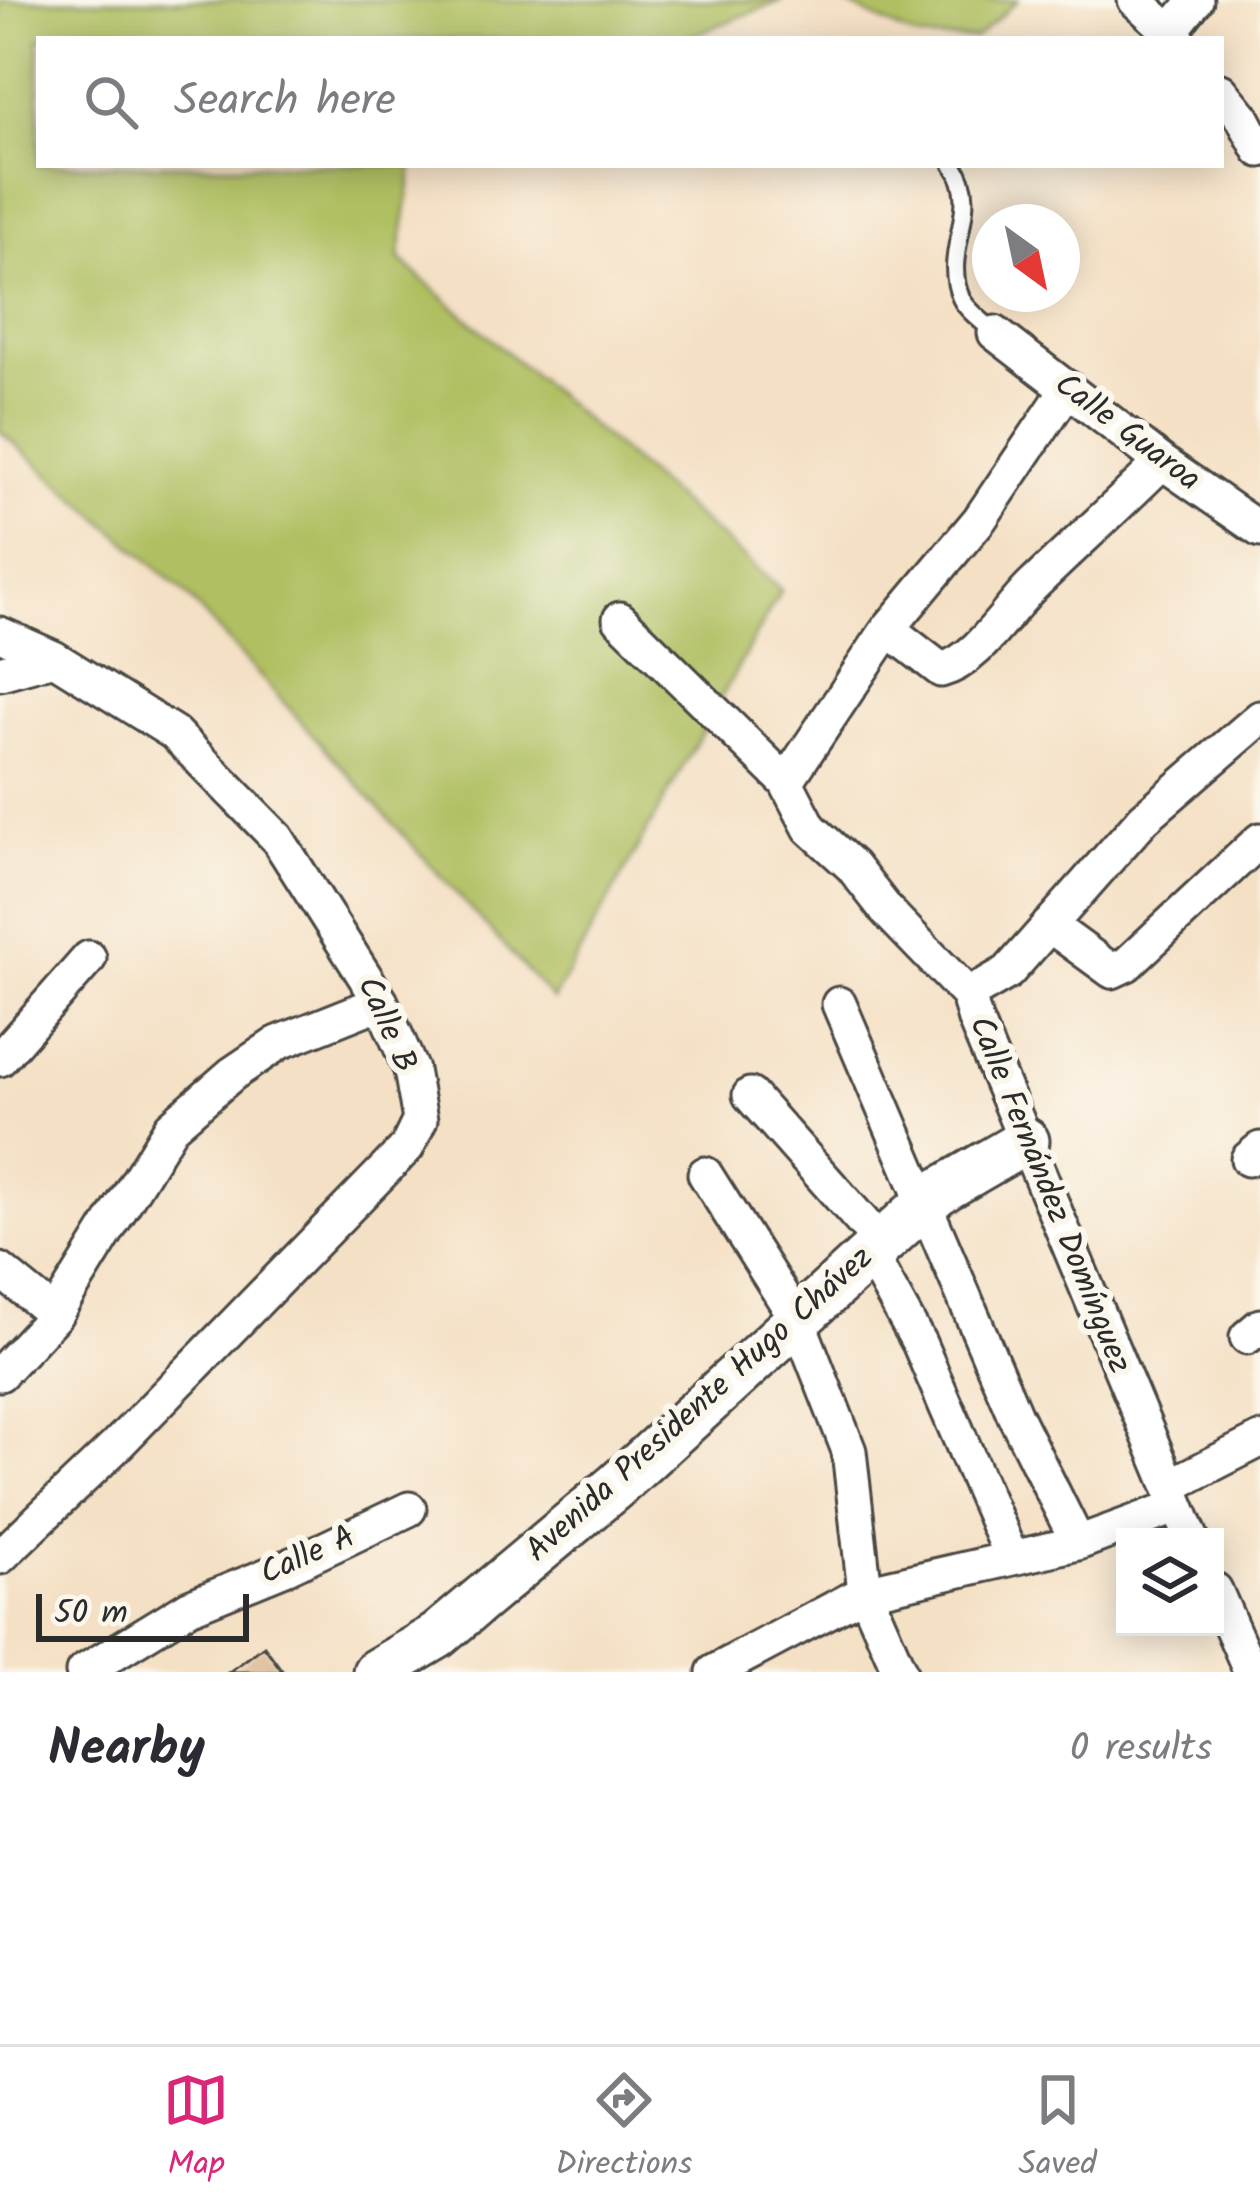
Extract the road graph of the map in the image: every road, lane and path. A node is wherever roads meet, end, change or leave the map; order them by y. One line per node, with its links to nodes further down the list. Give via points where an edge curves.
1 (1135, 0): 3 (street)
2 (1196, 0): 3 (street)
3 (1174, 35)
4 (1224, 94): 5 (street)
5 (1252, 109): 6 (street)
6 (1260, 150)
7 (955, 168): 8 (lane, via 965,218 952,253 962,300)
8 (995, 333): 9 (street, Calle Guaroa)
9 (1067, 388): 10 (street, Calle Guaroa); 13 (street, via 980,519)
10 (1162, 462): 11 (street, Calle Guaroa); 13 (street, via 959,664 941,670)
11 (1260, 530)
12 (620, 620): 18 (street, Calle Fernández Domínguez)
13 (888, 629): 18 (street)
14 (0, 634): 15 (street, Calle B)
15 (55, 658): 16 (street); 23 (street, Calle B, via 174,733 277,838)
16 (0, 673)
17 (1260, 718): 20 (street, via 1144,818)
18 (786, 782): 22 (street, Calle Fernández Domínguez, via 810,828)
19 (1260, 840): 20 (street, via 1112,971)
20 (1048, 925): 22 (street, via 1008,972)
21 (89, 958): 25 (street)
22 (968, 994): 28 (street, Calle Fernández Domínguez)
23 (381, 1002): 33 (street, via 278,1043 171,1127); 41 (street, Calle B, via 411,1070 420,1120 407,1147)
24 (839, 1004): 30 (street)
25 (11, 1020): 26 (street)
26 (0, 1059)
27 (750, 1095): 31 (street)
28 (1026, 1141): 30 (main road, Avenida Presidente Hugo Chávez); 37 (street, Calle Fernández Domínguez)
29 (705, 1174): 34 (street)
30 (925, 1204): 31 (main road, Avenida Presidente Hugo Chávez); 40 (street)
31 (876, 1250): 34 (main road, Avenida Presidente Hugo Chávez); 42 (street)
32 (0, 1270): 33 (street)
33 (55, 1316): 35 (street)
34 (798, 1322): 43 (street, via 849,1451); 46 (main road, Avenida Presidente Hugo Chávez, via 437,1636)
35 (0, 1374)
36 (1260, 1440): 37 (street)
37 (1174, 1496): 39 (street, Calle Fernández Domínguez); 40 (street)
38 (409, 1509): 45 (street, Calle A, via 189,1606)
39 (1188, 1528)
40 (1078, 1544): 42 (street)
41 (0, 1557)
42 (1011, 1557): 43 (street)
43 (865, 1592): 47 (street); 48 (street)
44 (1224, 1610): 49 (street)
45 (82, 1672)
46 (376, 1672)
47 (714, 1672)
48 (900, 1672)
49 (1251, 1672)

